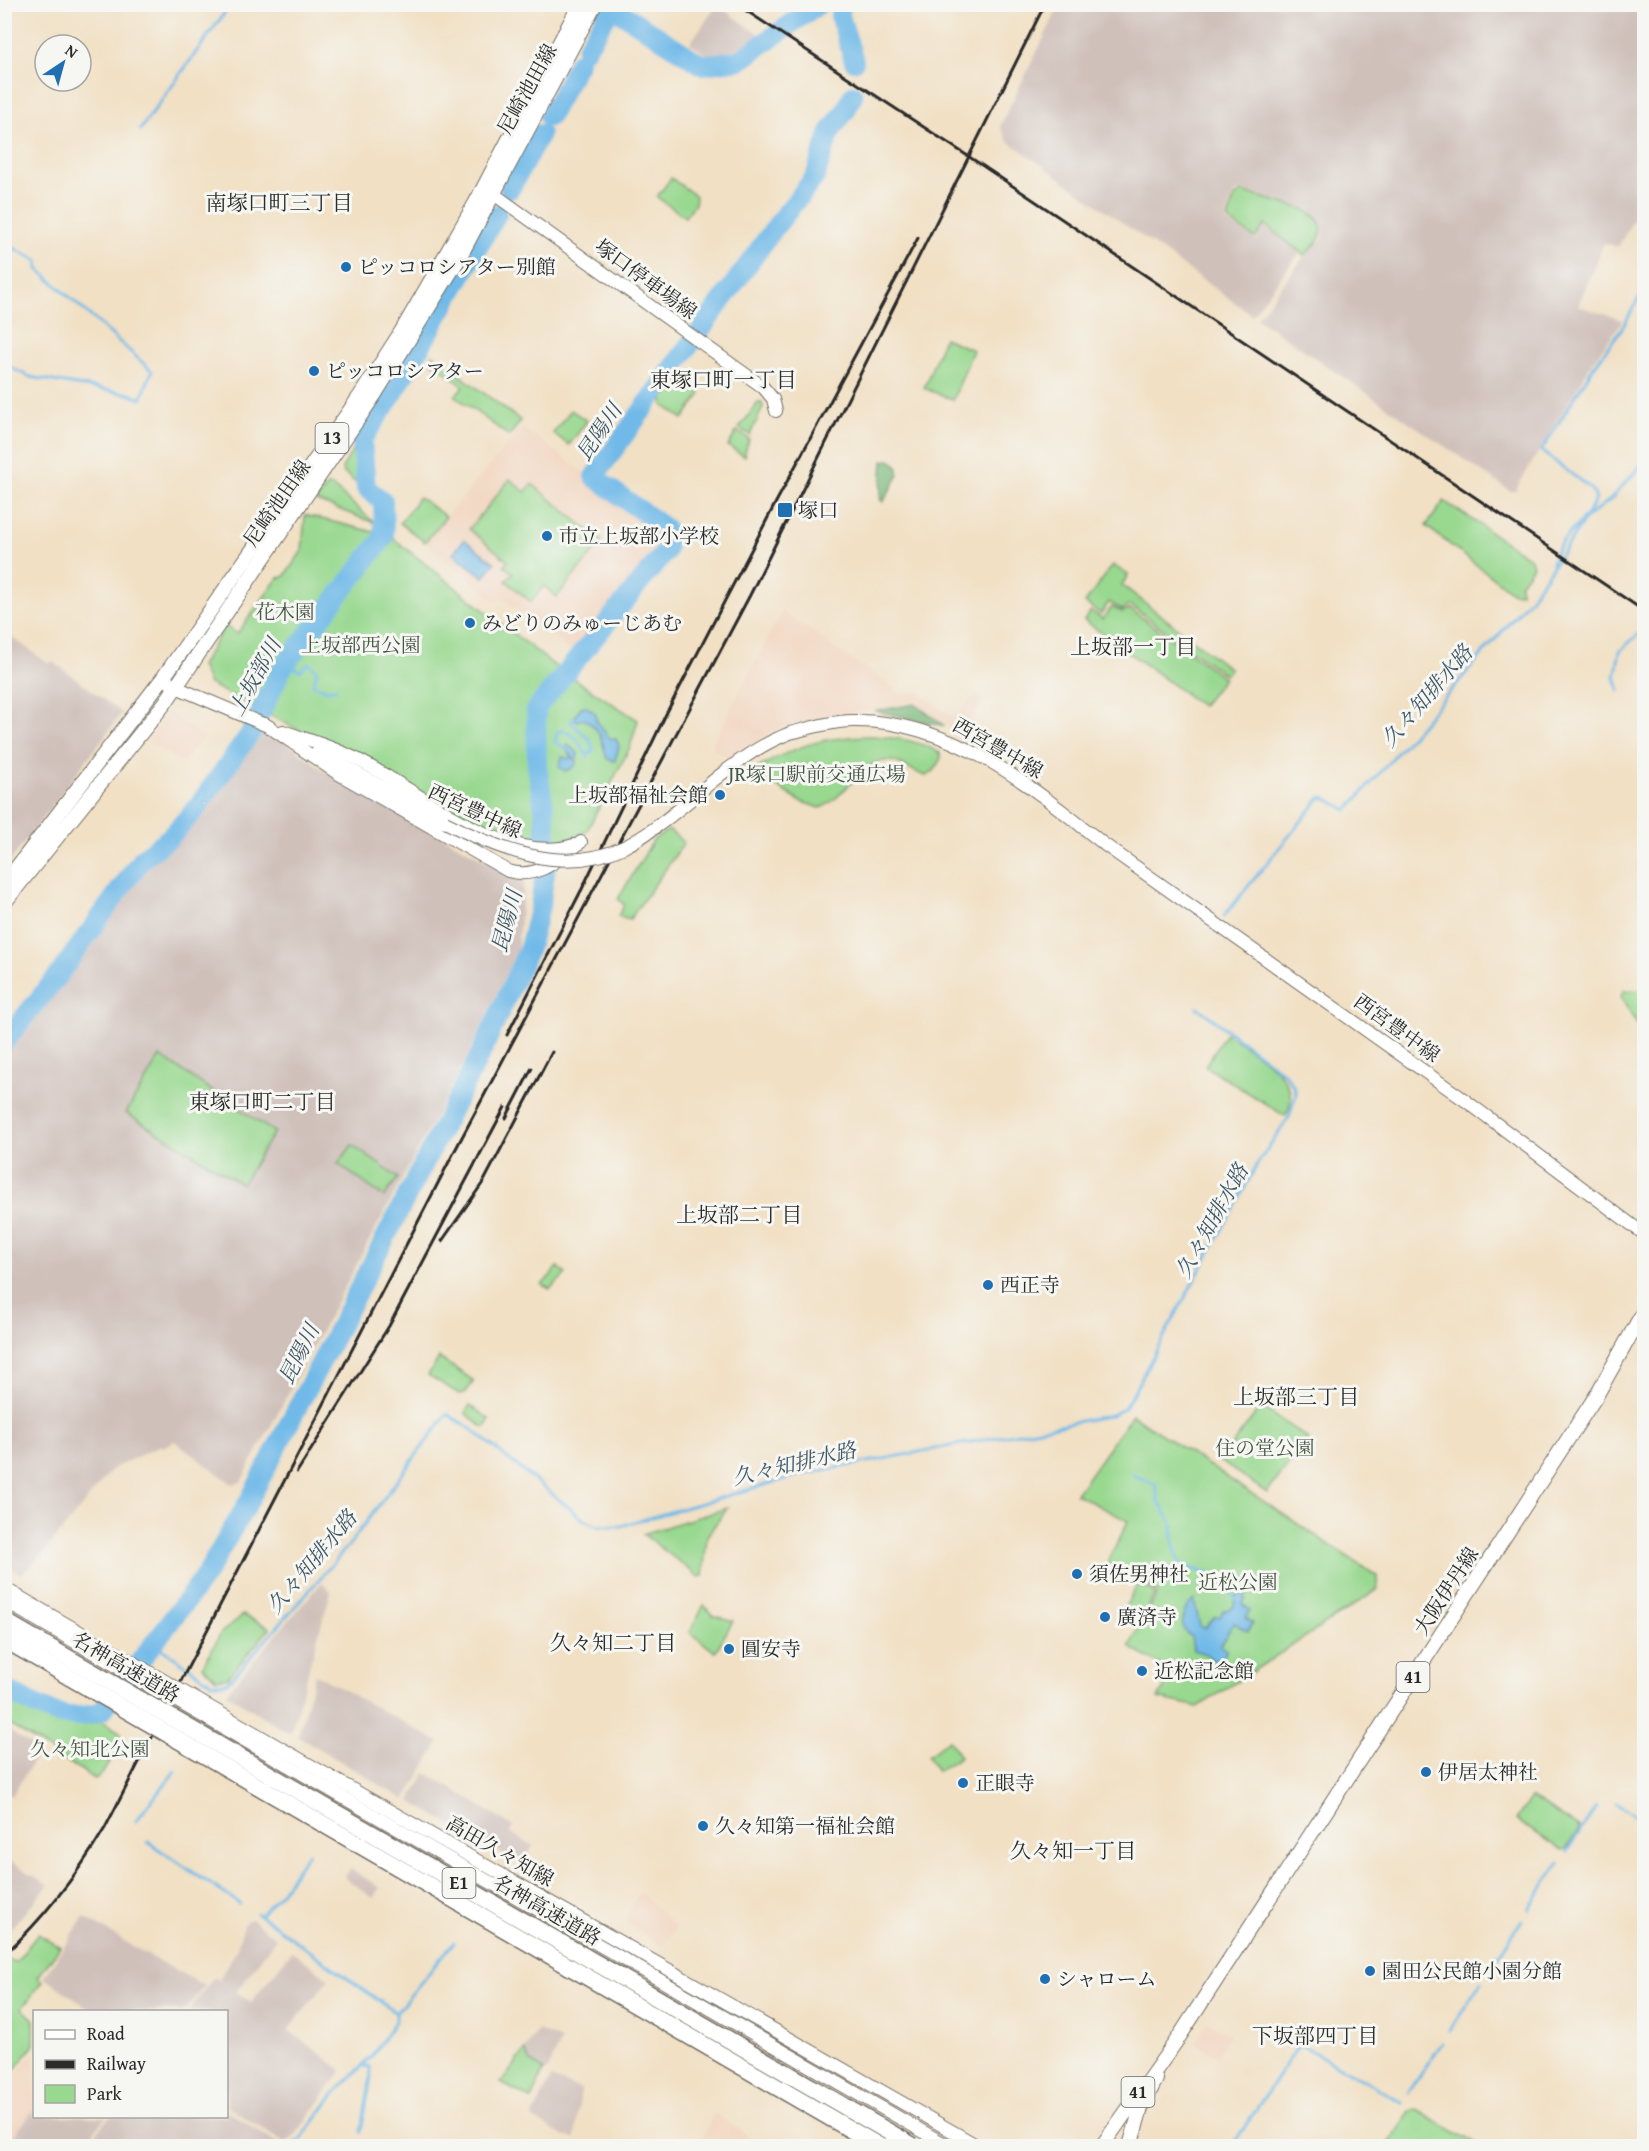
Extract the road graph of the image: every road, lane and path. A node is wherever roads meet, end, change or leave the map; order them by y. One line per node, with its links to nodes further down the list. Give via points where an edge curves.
1 (580, 4): 3 (main road, 尼崎池田線 / 13)
2 (595, 4): 3 (main road, 尼崎池田線 / 13)
3 (489, 190): 4 (main road, 塚口停車場線, via 764,387); 5 (main road, 尼崎池田線 / 13, via 360,396); 6 (main road, 尼崎池田線 / 13, via 458,260 375,394)
4 (776, 411)
5 (163, 678): 6 (main road, 西宮豊中線); 8 (main road, 尼崎池田線 / 13)
6 (176, 687): 7 (main road, 西宮豊中線); 9 (main road, 尼崎池田線 / 13)
7 (258, 721): 7 (main road, via 349,755 472,826 526,846 551,849 581,842 549,867 518,874 337,773); 10 (main road, 西宮豊中線, bridge, via 333,758 445,822 517,854 575,859 610,852 648,833 751,753 790,733 851,721 918,728 968,749 1058,807)
8 (4, 884)
9 (4, 903)
10 (1644, 1234)
11 (1644, 1311): 17 (main road, 大阪伊丹線 / 41, via 1596,1396)
12 (4, 1588): 16 (main road, 高田久々知線, bridge)
13 (4, 1601): 16 (main road, 高田久々知線, bridge)
14 (4, 1621): 21 (highway, 名神高速道路 / E1, bridge)
15 (4, 1639): 20 (highway, 名神高速道路 / E1, bridge)
16 (333, 1785): 22 (main road, 高田久々知線); 23 (main road, 高田久々知線)
17 (1176, 2040): 18 (main road, 大阪伊丹線 / 41); 19 (main road, 大阪伊丹線 / 41)
18 (1141, 2108): 24 (main road); 25 (main road, 大阪伊丹線 / 41)
19 (1102, 2144)
20 (879, 2146)
21 (913, 2146)
22 (948, 2146)
23 (978, 2146)
24 (1124, 2146)
25 (1130, 2146)

